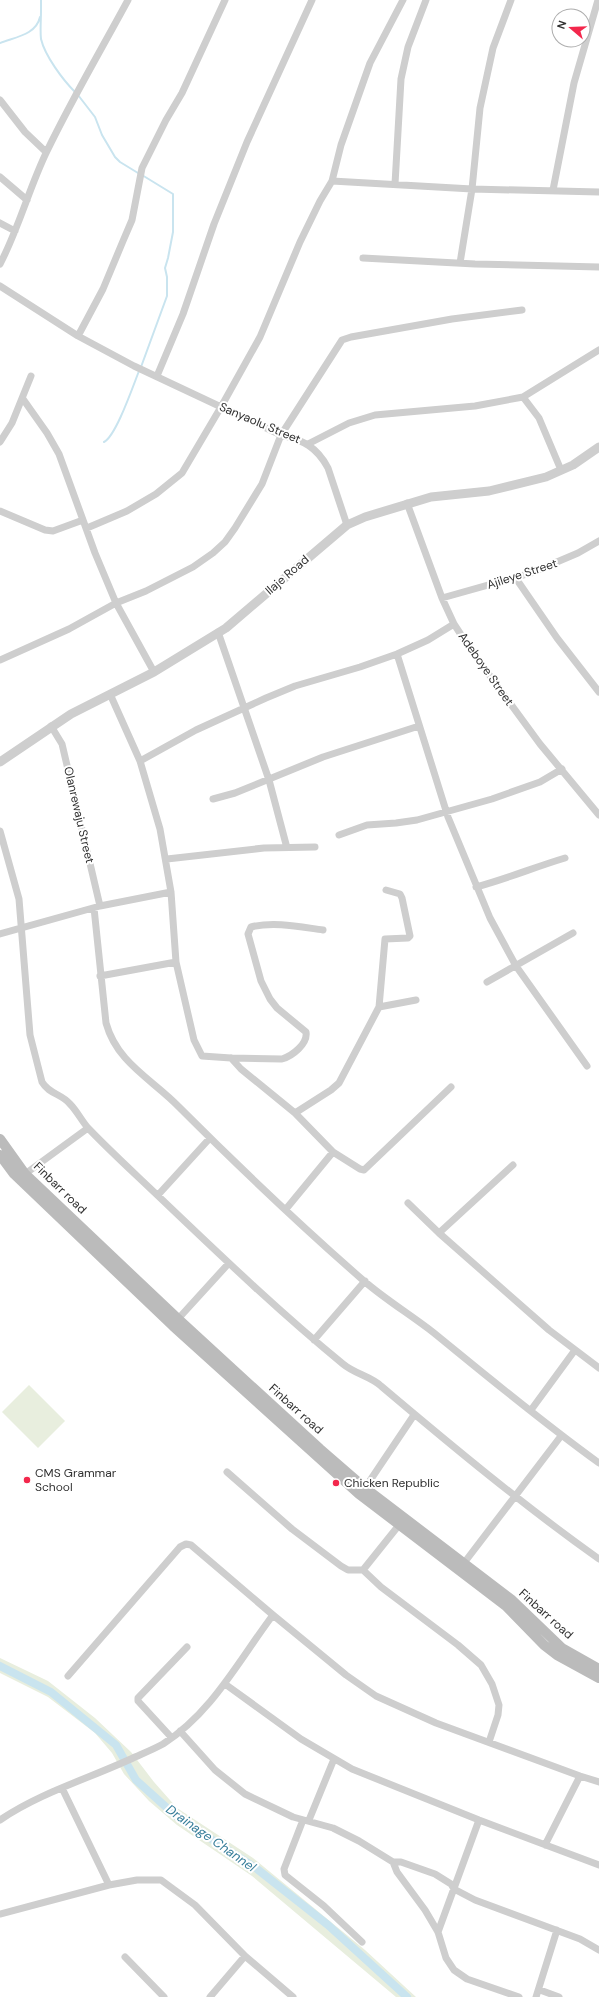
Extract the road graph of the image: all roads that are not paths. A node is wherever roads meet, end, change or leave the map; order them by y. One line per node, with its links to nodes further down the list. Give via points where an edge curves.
1 (128, 0): 9 (street)
2 (225, 0): 25 (street, via 182,93 142,168 132,220 103,289)
3 (312, 0): 27 (street, via 247,142 214,224 183,314)
4 (404, 0): 11 (street, via 388,25 370,63 341,146)
5 (426, 0): 12 (street, via 408,47 401,79)
6 (511, 0): 13 (street, via 503,18 486,78 480,108)
7 (598, 0): 14 (street, via 574,83)
8 (0, 100): 9 (street, via 25,132)
9 (46, 152): 16 (street)
10 (0, 177): 16 (street)
11 (332, 181): 12 (street); 31 (street, via 300,242 260,337)
12 (396, 184): 13 (street)
13 (472, 189): 14 (street); 20 (street)
14 (553, 190): 15 (street)
15 (599, 192)
16 (27, 200): 18 (street)
17 (0, 223): 18 (street)
18 (15, 231): 21 (street)
19 (363, 258): 20 (street)
20 (460, 263): 22 (street)
21 (0, 264)
22 (599, 267)
23 (0, 286): 25 (street, Sanyaolu Street)
24 (522, 310): 32 (street, via 452,319 342,340)
25 (78, 336): 27 (street, Sanyaolu Street)
26 (599, 350): 29 (street)
27 (154, 375): 31 (street, Sanyaolu Street)
28 (31, 376): 30 (street)
29 (523, 397): 34 (street, via 475,406 375,415 349,423); 36 (street, via 539,418)
30 (23, 399): 33 (street); 39 (street, via 59,454)
31 (221, 407): 32 (street, Sanyaolu Street); 41 (street, via 182,473 156,494)
32 (281, 434): 34 (street, Sanyaolu Street); 45 (street, via 262,484 225,542 194,567)
33 (0, 442)
34 (308, 444): 40 (street, Sanyaolu Street, via 328,468)
35 (599, 447): 36 (street, Ilaje Road)
36 (561, 470): 37 (street, Ilaje Road, via 546,477 489,491 431,496)
37 (407, 503): 40 (street, Ilaje Road); 44 (street, Adeboye Street)
38 (0, 511): 39 (street, via 53,531)
39 (83, 520): 41 (street)
40 (347, 525): 47 (street, Ilaje Road)
41 (87, 528): 45 (street)
42 (599, 541): 43 (street, Ajileye Street, via 562,560)
43 (515, 577): 44 (street, Ajileye Street); 51 (street, via 557,638)
44 (442, 598): 46 (street, Adeboye Street)
45 (116, 603): 49 (street, via 69,629); 50 (street)
46 (454, 624): 48 (street, via 428,640); 58 (street, Adeboye Street, via 540,744)
47 (218, 632): 50 (street, Ilaje Road); 53 (street)
48 (397, 654): 53 (street, via 295,686); 55 (street)
49 (0, 660)
50 (154, 672): 52 (street, Ilaje Road)
51 (599, 692)
52 (110, 694): 54 (street, Ilaje Road); 56 (street)
53 (244, 707): 56 (street); 59 (street)
54 (51, 726): 57 (street, Ilaje Road); 72 (street, Olanrewaju Street, via 62,744)
55 (419, 726): 59 (street, via 323,757); 61 (street)
56 (140, 761): 68 (street)
57 (0, 762)
58 (562, 769): 61 (street, via 522,790); 62 (street, Adeboye Street)
59 (268, 780): 60 (street, via 235,793); 66 (street)
60 (212, 798)
61 (446, 811): 64 (street, via 396,824 367,825); 69 (street)
62 (599, 816)
63 (0, 831): 73 (street, via 19,899)
64 (339, 835)
65 (315, 847): 66 (street)
66 (287, 848): 68 (street, via 264,848)
67 (565, 858): 69 (street)
68 (167, 859): 71 (street)
69 (476, 887): 78 (street)
70 (386, 890): 82 (street, via 400,894 411,932 408,938 385,939)
71 (171, 892): 72 (street); 77 (street)
72 (97, 907): 73 (street); 79 (street, Olanrewaju Street)
73 (22, 929): 76 (street); 87 (street, via 30,1035 42,1082 50,1092 63,1097)
74 (323, 930): 83 (street, via 280,925 261,925 249,929 253,955 270,999 276,1008 306,1032 307,1036 289,1057)
75 (573, 933): 78 (street)
76 (0, 934)
77 (176, 962): 79 (street); 83 (street, via 190,1025 199,1052 205,1057)
78 (516, 966): 80 (street); 84 (street)
79 (100, 976): 88 (street, Olanrewaju Street, via 109,1033 123,1058 161,1089)
80 (487, 982)
81 (416, 1000): 82 (street)
82 (379, 1007): 86 (street, via 339,1083)
83 (231, 1058): 86 (street)
84 (587, 1066)
85 (452, 1087): 90 (street, via 364,1170)
86 (295, 1113): 90 (street)
87 (88, 1128): 93 (street); 94 (street)
88 (210, 1138): 94 (street); 96 (street, Olanrewaju Street)
89 (0, 1139): 93 (main road, Finbarr road)
90 (333, 1152): 96 (street)
91 (0, 1155): 107 (main road, Finbarr road, via 14,1174 173,1326)
92 (513, 1165): 97 (street)
93 (25, 1174): 100 (main road, Finbarr road)
94 (158, 1195): 98 (street)
95 (408, 1203): 97 (street)
96 (286, 1210): 99 (street, Olanrewaju Street)
97 (439, 1233): 102 (street)
98 (229, 1263): 100 (street); 101 (street)
99 (365, 1281): 101 (street); 104 (street, Olanrewaju Street)
100 (178, 1319): 107 (main road, Finbarr road)
101 (314, 1340): 105 (street, via 345,1366 379,1384)
102 (575, 1350): 103 (street); 104 (street)
103 (599, 1368)
104 (531, 1410): 106 (street, Olanrewaju Street)
105 (414, 1415): 110 (street); 111 (street)
106 (561, 1436): 108 (street, Olanrewaju Street); 111 (street)
107 (317, 1452): 110 (main road, Finbarr road); 112 (main road, Finbarr road)
108 (599, 1463)
109 (227, 1472): 115 (street, via 292,1529 341,1566 348,1570)
110 (365, 1488): 114 (main road, Finbarr road)
111 (514, 1496): 113 (street); 114 (street)
112 (399, 1525): 115 (street); 120 (main road, Finbarr road, via 506,1606 557,1655)
113 (599, 1559)
114 (464, 1563): 118 (main road, Finbarr road, via 512,1600 562,1648)
115 (363, 1570): 124 (street, via 481,1665 492,1684 499,1705)
116 (272, 1615): 119 (street, via 199,1550 186,1544 180,1547 152,1578); 121 (street); 124 (street, via 376,1696 404,1710)
117 (187, 1647): 123 (street, via 138,1698)
118 (599, 1669)
119 (68, 1676)
120 (599, 1678)
121 (224, 1684): 122 (street, via 199,1715); 125 (street, via 274,1721)
122 (180, 1731): 123 (street); 130 (street, via 215,1770 245,1794 268,1806)
123 (171, 1737): 128 (street, via 163,1744 131,1759)
124 (489, 1742): 126 (street)
125 (334, 1759): 130 (street); 131 (street, via 352,1769)
126 (580, 1776): 127 (street); 132 (street)
127 (599, 1782)
128 (62, 1788): 129 (street); 135 (street)
129 (0, 1820)
130 (306, 1820): 133 (street, via 333,1828); 140 (street, via 284,1868 284,1874 324,1906)
131 (478, 1820): 132 (street); 136 (street)
132 (545, 1845): 134 (street)
133 (393, 1862): 136 (street, via 401,1862 435,1874 451,1884); 139 (street, via 397,1872)
134 (599, 1865)
135 (109, 1885): 137 (street); 143 (street, via 136,1880 161,1880 194,1905)
136 (454, 1890): 138 (street); 139 (street)
137 (0, 1914)
138 (557, 1930): 141 (street); 144 (street)
139 (438, 1932): 148 (street, via 446,1958 459,1974)
140 (362, 1942)
141 (599, 1950)
142 (125, 1956): 145 (street)
143 (245, 1956): 146 (street); 147 (street)
144 (540, 1990): 149 (street); 150 (street)
145 (164, 1997)
146 (210, 1997)
147 (293, 1997)
148 (519, 1997)
149 (536, 1997)
150 (559, 1997)

